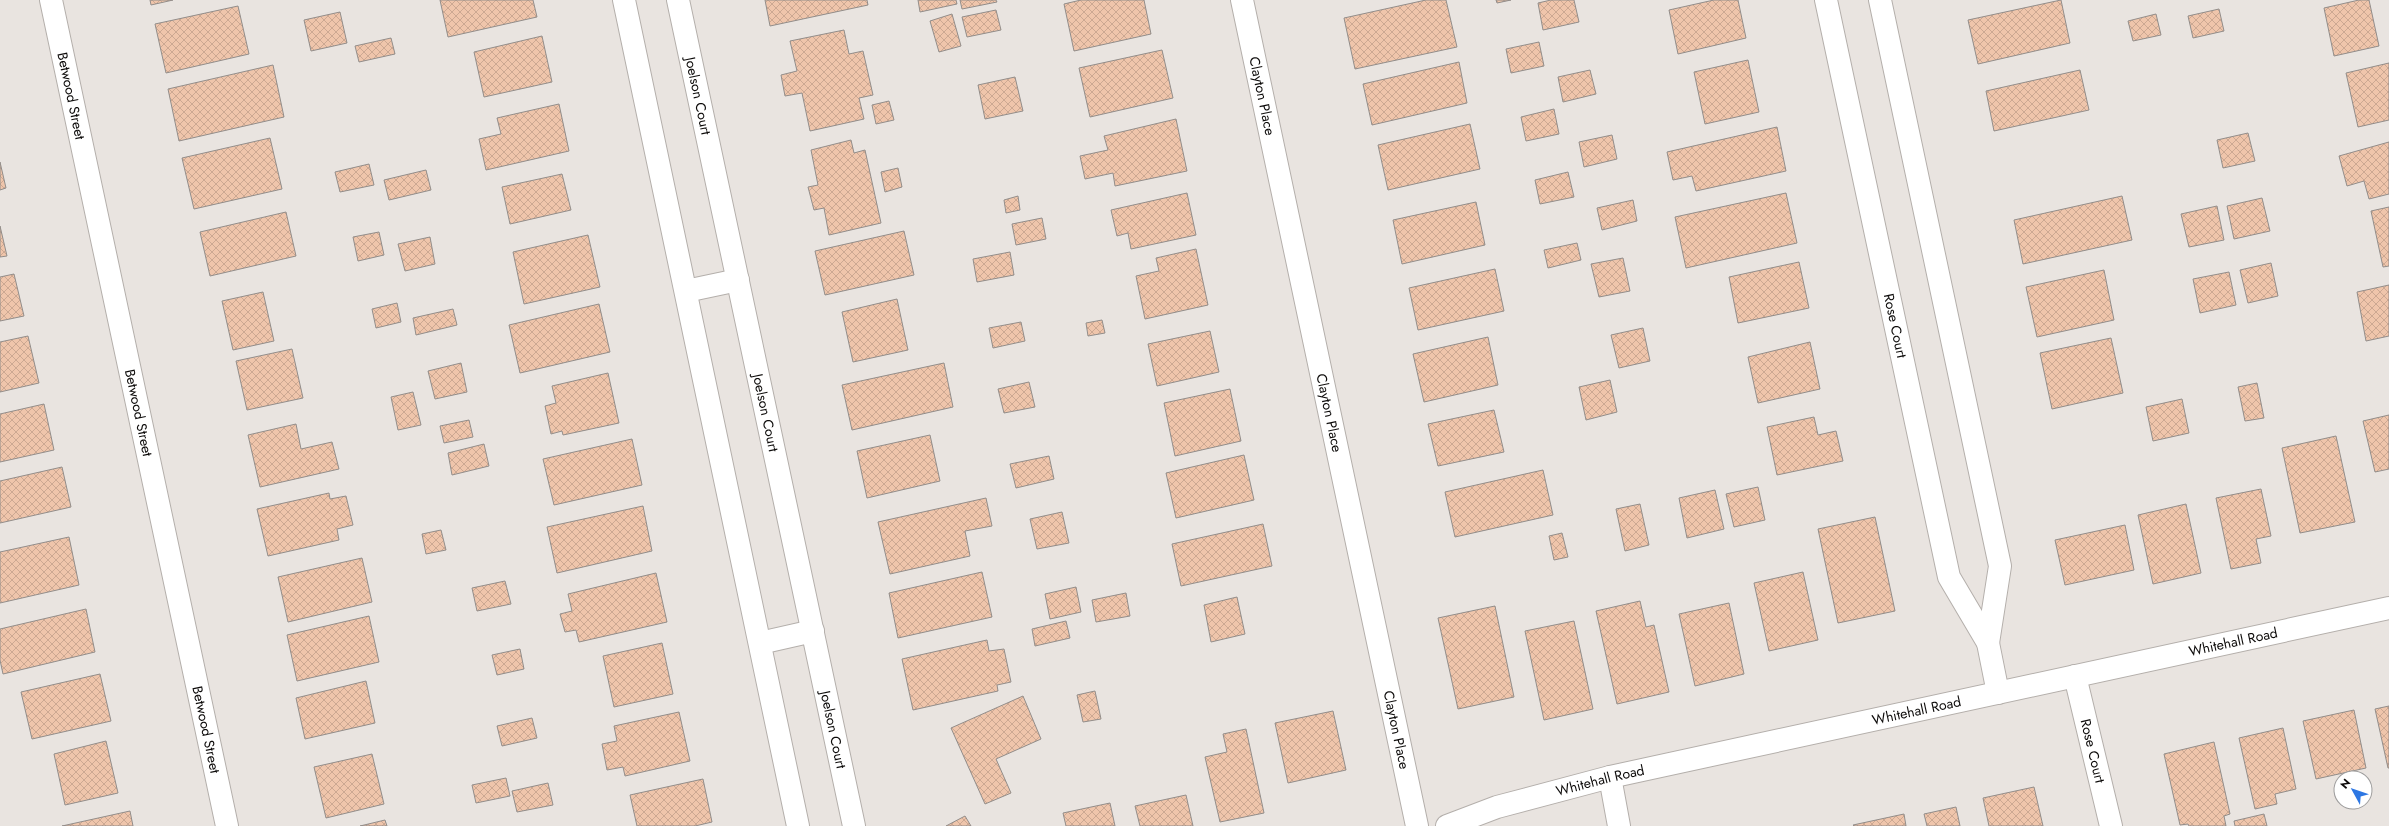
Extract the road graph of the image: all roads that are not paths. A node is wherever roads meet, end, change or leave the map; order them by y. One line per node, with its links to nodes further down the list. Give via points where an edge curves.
1 (51, 0): 16 (street, Betwood Street)
2 (624, 0): 8 (street)
3 (678, 0): 7 (street, Joelson Court)
4 (1242, 0): 19 (street, Clayton Place)
5 (1826, 0): 12 (street, Rose Court, via 1949,576)
6 (1880, 0): 12 (street, Rose Court, via 2000,566)
7 (738, 280): 8 (street); 10 (street, Joelson Court)
8 (686, 291): 11 (street)
9 (2389, 608): 13 (street, Whitehall Road)
10 (813, 632): 11 (street); 18 (street, Joelson Court)
11 (760, 643): 17 (street)
12 (1988, 643): 14 (street, Rose Court)
13 (2075, 676): 14 (street, Whitehall Road); 22 (street, Rose Court)
14 (1998, 692): 15 (street, Whitehall Road)
15 (1610, 777): 20 (street, Whitehall Road, via 1497,807); 21 (street)
16 (227, 826)
17 (798, 826)
18 (854, 826)
19 (1417, 826)
20 (1447, 826)
21 (1619, 826)
22 (2111, 826)

